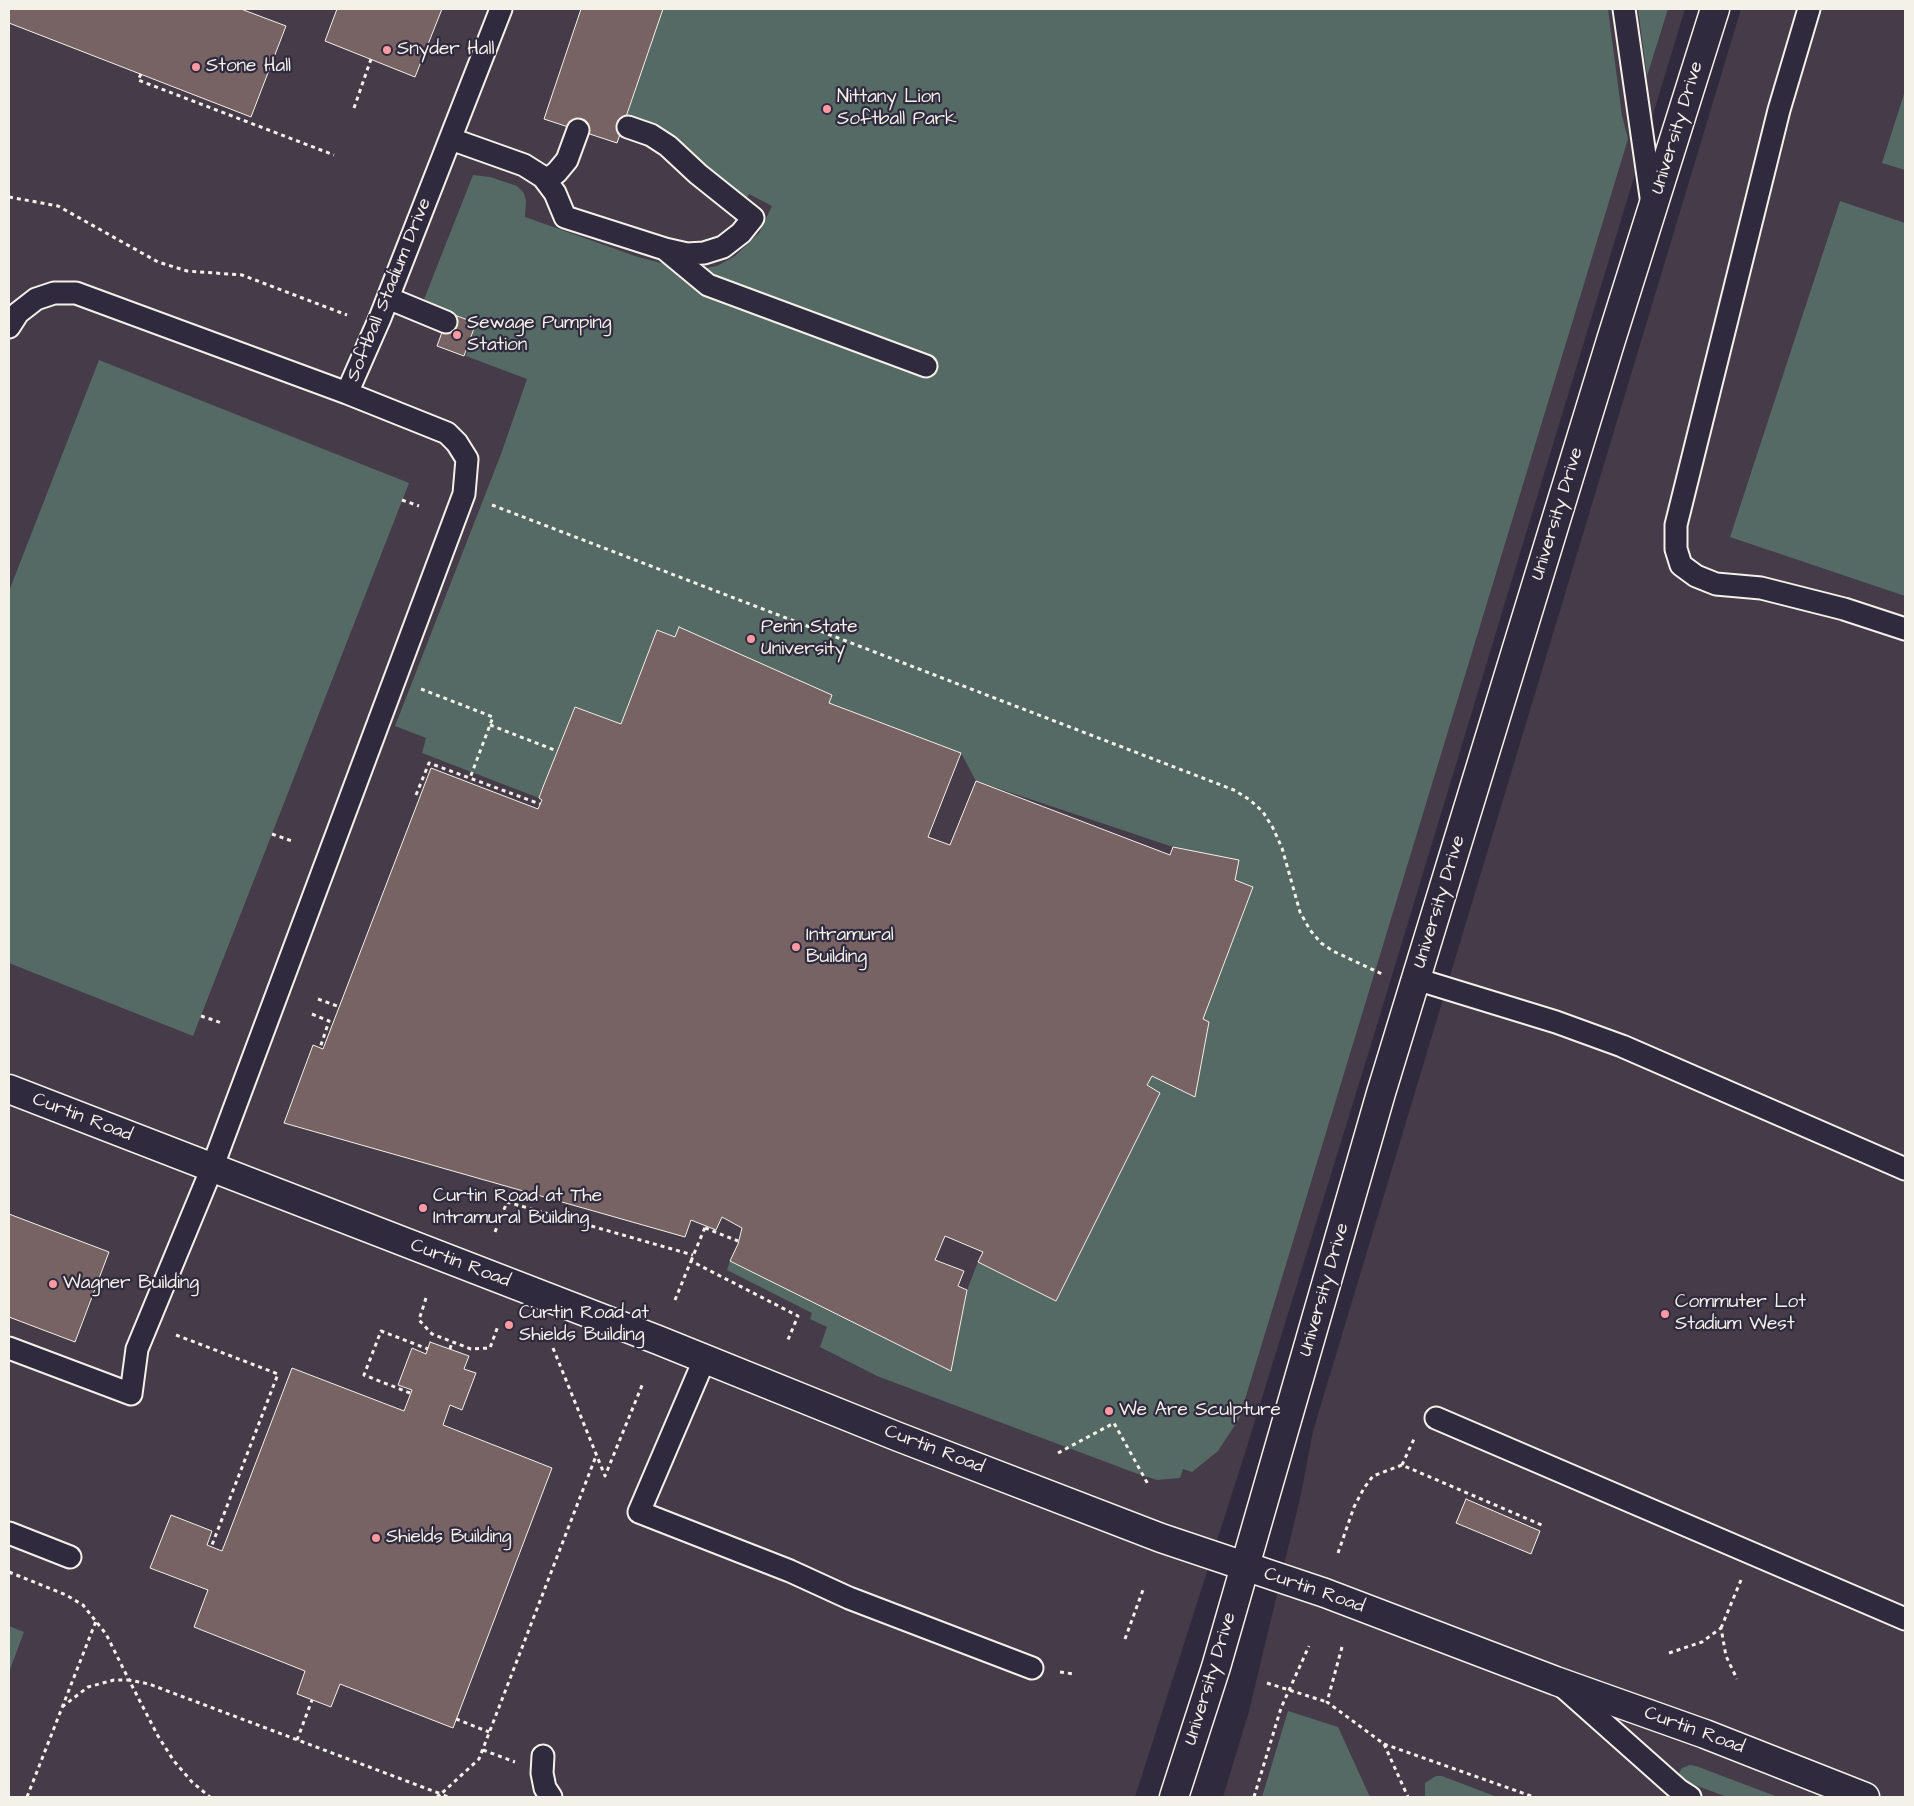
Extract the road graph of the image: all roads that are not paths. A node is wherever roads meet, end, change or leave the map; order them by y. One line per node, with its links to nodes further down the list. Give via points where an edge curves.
1 (501, 9): 7 (lane, Softball Stadium Drive)
2 (1624, 9): 9 (lane)
3 (1715, 9): 9 (street, University Drive)
4 (1809, 9): 16 (lane, via 1776,123 1676,525 1676,549 1682,565 1696,576 1716,584 1761,588 1844,609)
5 (628, 127): 10 (lane, via 651,135 668,146 753,218 723,247 696,253)
6 (578, 130): 8 (lane, via 567,160)
7 (451, 139): 8 (lane, via 524,165); 11 (lane, Softball Stadium Drive)
8 (546, 181): 10 (lane, via 565,216)
9 (1653, 209): 17 (street, University Drive)
10 (664, 249): 14 (lane, via 708,285)
11 (388, 298): 12 (lane); 15 (lane, Softball Stadium Drive)
12 (446, 322)
13 (9, 327): 15 (lane, Softball Stadium Drive, via 18,313 36,299 54,293 76,293)
14 (926, 366)
15 (348, 393): 19 (lane, via 446,433 467,459 464,494)
16 (1905, 629)
17 (1416, 979): 20 (lane, via 1622,1046); 26 (street, University Drive)
18 (9, 1089): 19 (street, Curtin Road)
19 (212, 1168): 21 (lane, via 137,1349 131,1394); 22 (street, Curtin Road)
20 (1905, 1169)
21 (9, 1348)
22 (705, 1358): 26 (street, Curtin Road, via 887,1432); 28 (lane, via 639,1512)
23 (1436, 1418): 27 (lane)
24 (9, 1533): 25 (lane)
25 (70, 1557)
26 (1245, 1567): 29 (street, Curtin Road, via 1325,1593); 32 (street, University Drive)
27 (1905, 1619)
28 (1032, 1668)
29 (1556, 1681): 33 (lane); 34 (street, Curtin Road)
30 (543, 1756): 31 (lane, via 545,1788)
31 (552, 1797)
32 (1174, 1797)
33 (1690, 1797)
34 (1865, 1797)

